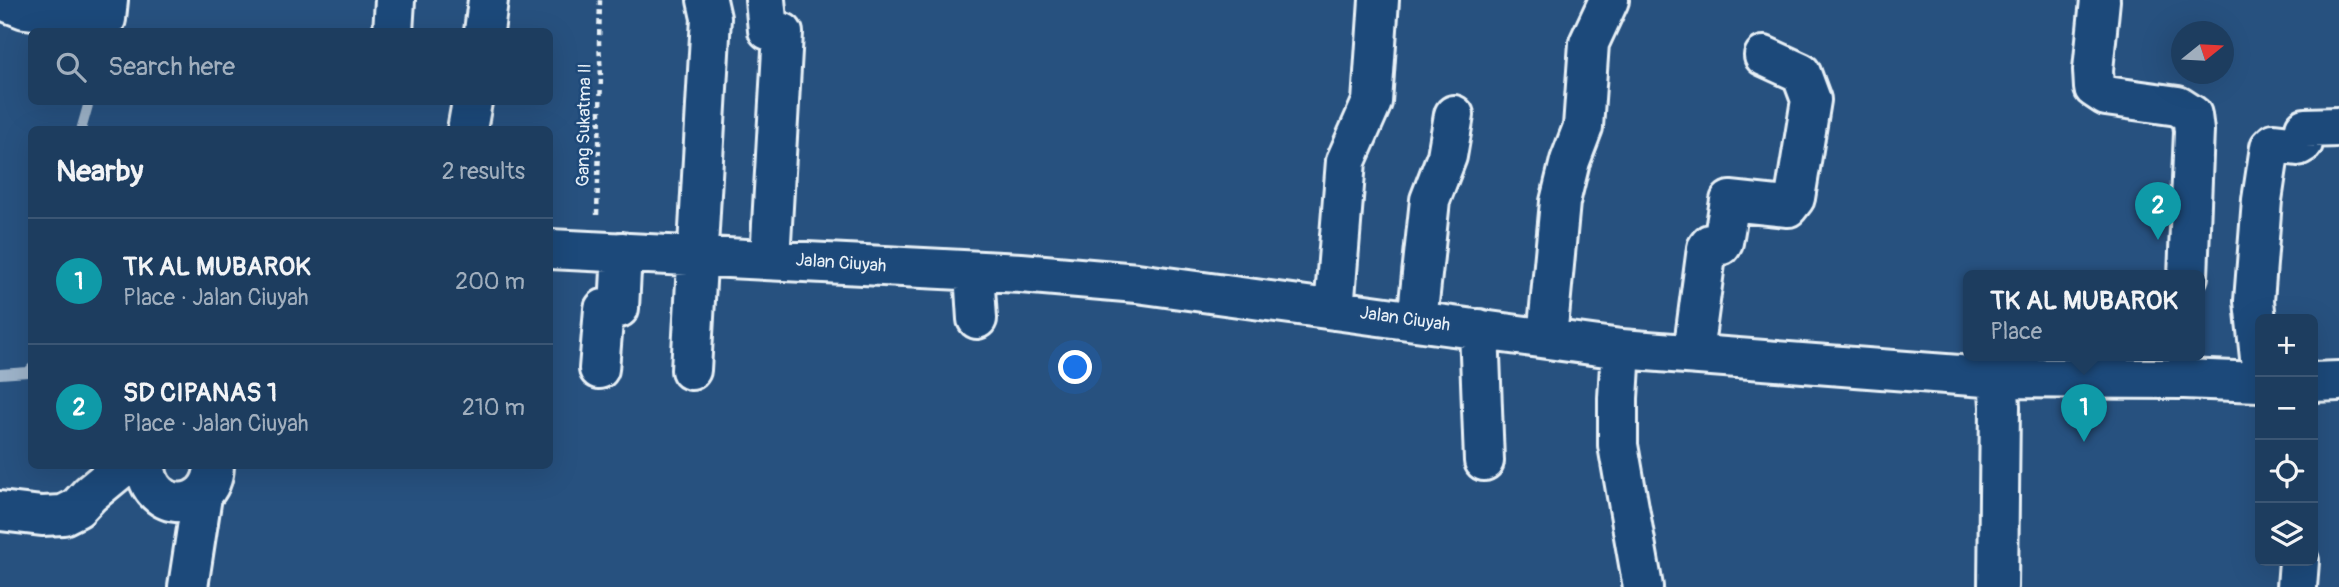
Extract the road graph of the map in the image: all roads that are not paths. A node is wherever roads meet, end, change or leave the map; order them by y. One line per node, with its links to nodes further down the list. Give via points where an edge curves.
1 (2, 0): 9 (street, via 25,9)
2 (395, 0): 10 (street)
3 (488, 0): 11 (street)
4 (707, 0): 19 (street, via 711,18)
5 (765, 0): 20 (street, via 768,30 783,33)
6 (1378, 0): 23 (street, via 1372,102 1346,161)
7 (1609, 0): 28 (street, via 1589,43 1583,127 1560,202)
8 (2100, 0): 21 (street, via 2094,88 2106,96 2178,106 2192,115)
9 (106, 9)
10 (393, 28)
11 (484, 28)
12 (1763, 56): 30 (street, via 1801,73 1811,100 1795,198 1788,207 1730,201 1723,242 1707,248)
13 (471, 105): 15 (street)
14 (1454, 115): 26 (street, via 1447,156 1430,200)
15 (468, 126)
16 (2339, 127): 24 (street, via 2305,128 2303,143 2298,146 2274,143 2270,147)
17 (553, 249): 18 (street, Jalan Ciuyah)
18 (609, 251): 19 (street, Jalan Ciuyah); 32 (street, via 619,308 604,309)
19 (697, 256): 20 (street, Jalan Ciuyah); 33 (street)
20 (770, 259): 22 (street, Jalan Ciuyah)
21 (2188, 270)
22 (974, 272): 23 (street, Jalan Ciuyah, via 1137,283); 25 (street)
23 (1334, 310): 26 (street, Jalan Ciuyah)
24 (2255, 314)
25 (976, 319)
26 (1417, 321): 27 (street, Jalan Ciuyah)
27 (1479, 329): 28 (street, Jalan Ciuyah); 38 (street)
28 (1547, 338): 29 (street, Jalan Ciuyah)
29 (1621, 349): 30 (street, Jalan Ciuyah); 45 (street, via 1618,445)
30 (1693, 353): 34 (street, Jalan Ciuyah)
31 (2185, 368): 34 (street, Jalan Ciuyah); 35 (street, Jalan Ciuyah)
32 (599, 369)
33 (691, 370)
34 (1998, 378): 46 (street)
35 (2255, 381)
36 (2339, 381): 37 (street)
37 (2318, 382)
38 (1484, 461)
39 (120, 469): 42 (street, via 63,515)
40 (146, 469): 41 (street, via 159,495 180,503 191,501)
41 (208, 480): 44 (street)
42 (0, 511)
43 (2299, 566): 47 (street)
44 (188, 587)
45 (1643, 587)
46 (1998, 587)
47 (2297, 587)

